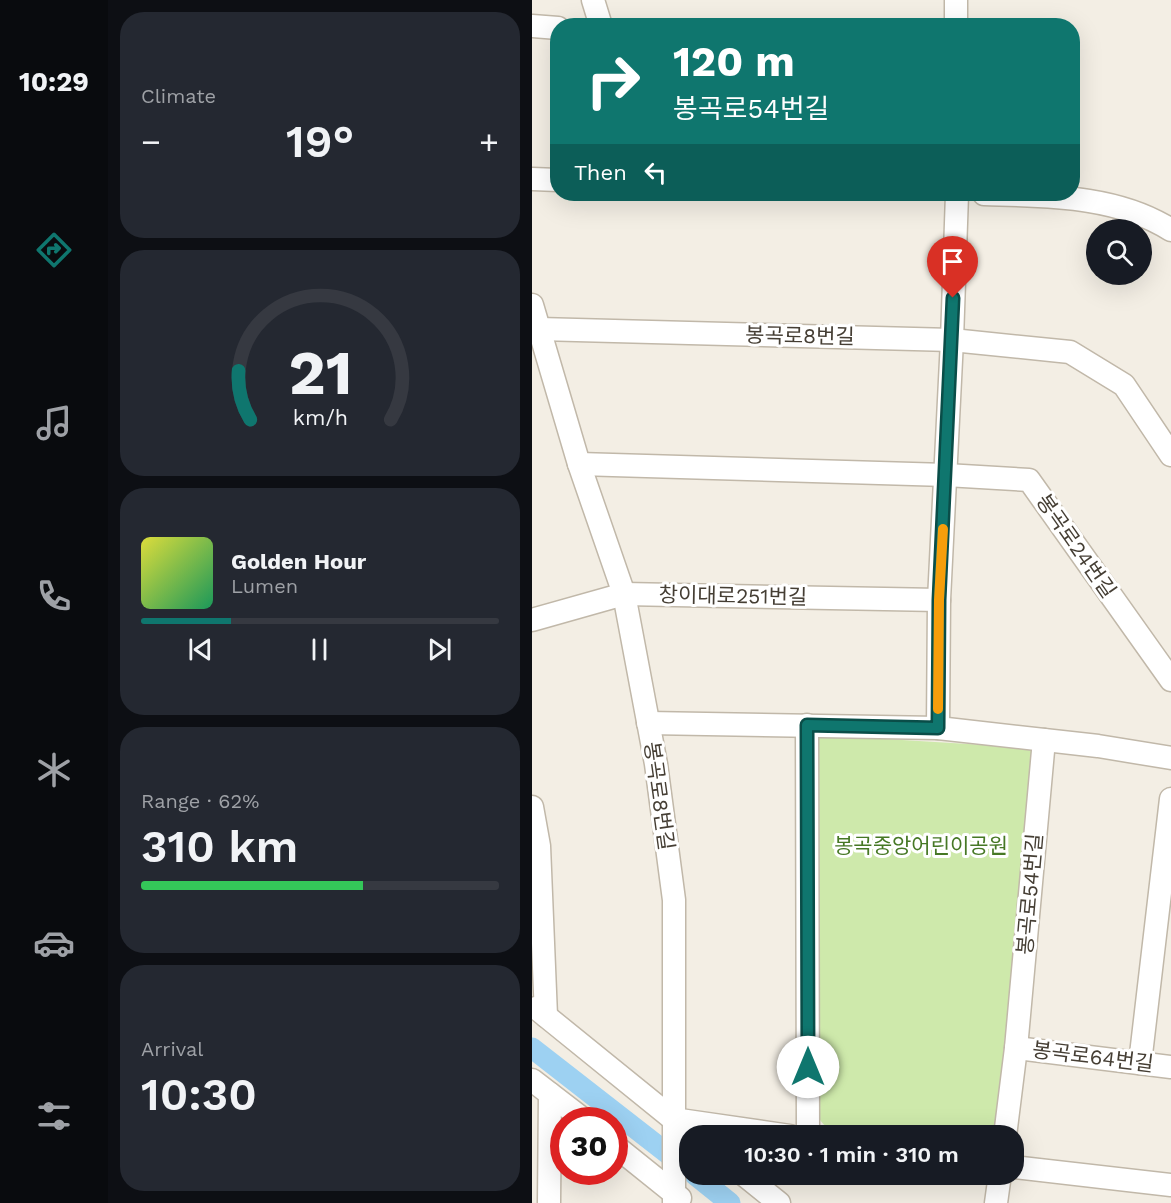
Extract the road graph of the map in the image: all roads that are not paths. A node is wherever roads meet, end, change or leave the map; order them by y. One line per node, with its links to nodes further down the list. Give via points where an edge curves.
1 (593, 0): 3 (street)
2 (956, 0): 4 (street)
3 (599, 18)
4 (956, 18)
5 (532, 26): 6 (street)
6 (550, 27)
7 (532, 179): 8 (street)
8 (550, 180)
9 (1080, 199): 11 (street, via 1154,219)
10 (957, 201): 14 (street)
11 (1171, 230)
12 (532, 304): 13 (street, 봉곡로8번길)
13 (539, 329): 14 (street, 봉곡로8번길); 16 (street, 봉곡로8번길)
14 (952, 340): 15 (street, via 1070,352 1123,385); 17 (street)
15 (1171, 455)
16 (579, 464): 17 (street); 18 (street, 봉곡로8번길)
17 (946, 475): 19 (street); 21 (street, 봉곡로24번길, via 1029,480)
18 (624, 594): 19 (street, 창이대로251번길); 20 (street, 창이대로251번길); 22 (street, 봉곡로8번길)
19 (939, 600): 24 (street)
20 (532, 620)
21 (1171, 680)
22 (648, 723): 23 (street); 36 (street, 봉곡로8번길, via 674,900)
23 (807, 725): 24 (street); 37 (street)
24 (938, 728): 25 (street)
25 (1044, 740): 26 (street); 30 (street, 봉곡로54번길)
26 (1171, 758)
27 (1171, 799): 31 (street)
28 (532, 807): 29 (street, via 539,846)
29 (539, 1011): 39 (street)
30 (1016, 1048): 31 (street, 봉곡로64번길); 38 (street, 봉곡로54번길)
31 (1140, 1063): 32 (street, 봉곡로64번길)
32 (1171, 1067)
33 (532, 1080): 34 (street)
34 (550, 1094): 35 (street); 47 (street)
35 (567, 1107)
36 (680, 1125)
37 (808, 1125)
38 (1006, 1125)
39 (679, 1130)
40 (679, 1152): 46 (street, 봉곡로8번길)
41 (628, 1156): 46 (street)
42 (1024, 1168): 45 (street)
43 (757, 1185): 48 (street)
44 (998, 1185): 49 (street)
45 (1171, 1185)
46 (677, 1195)
47 (549, 1203)
48 (779, 1203)
49 (996, 1203)

